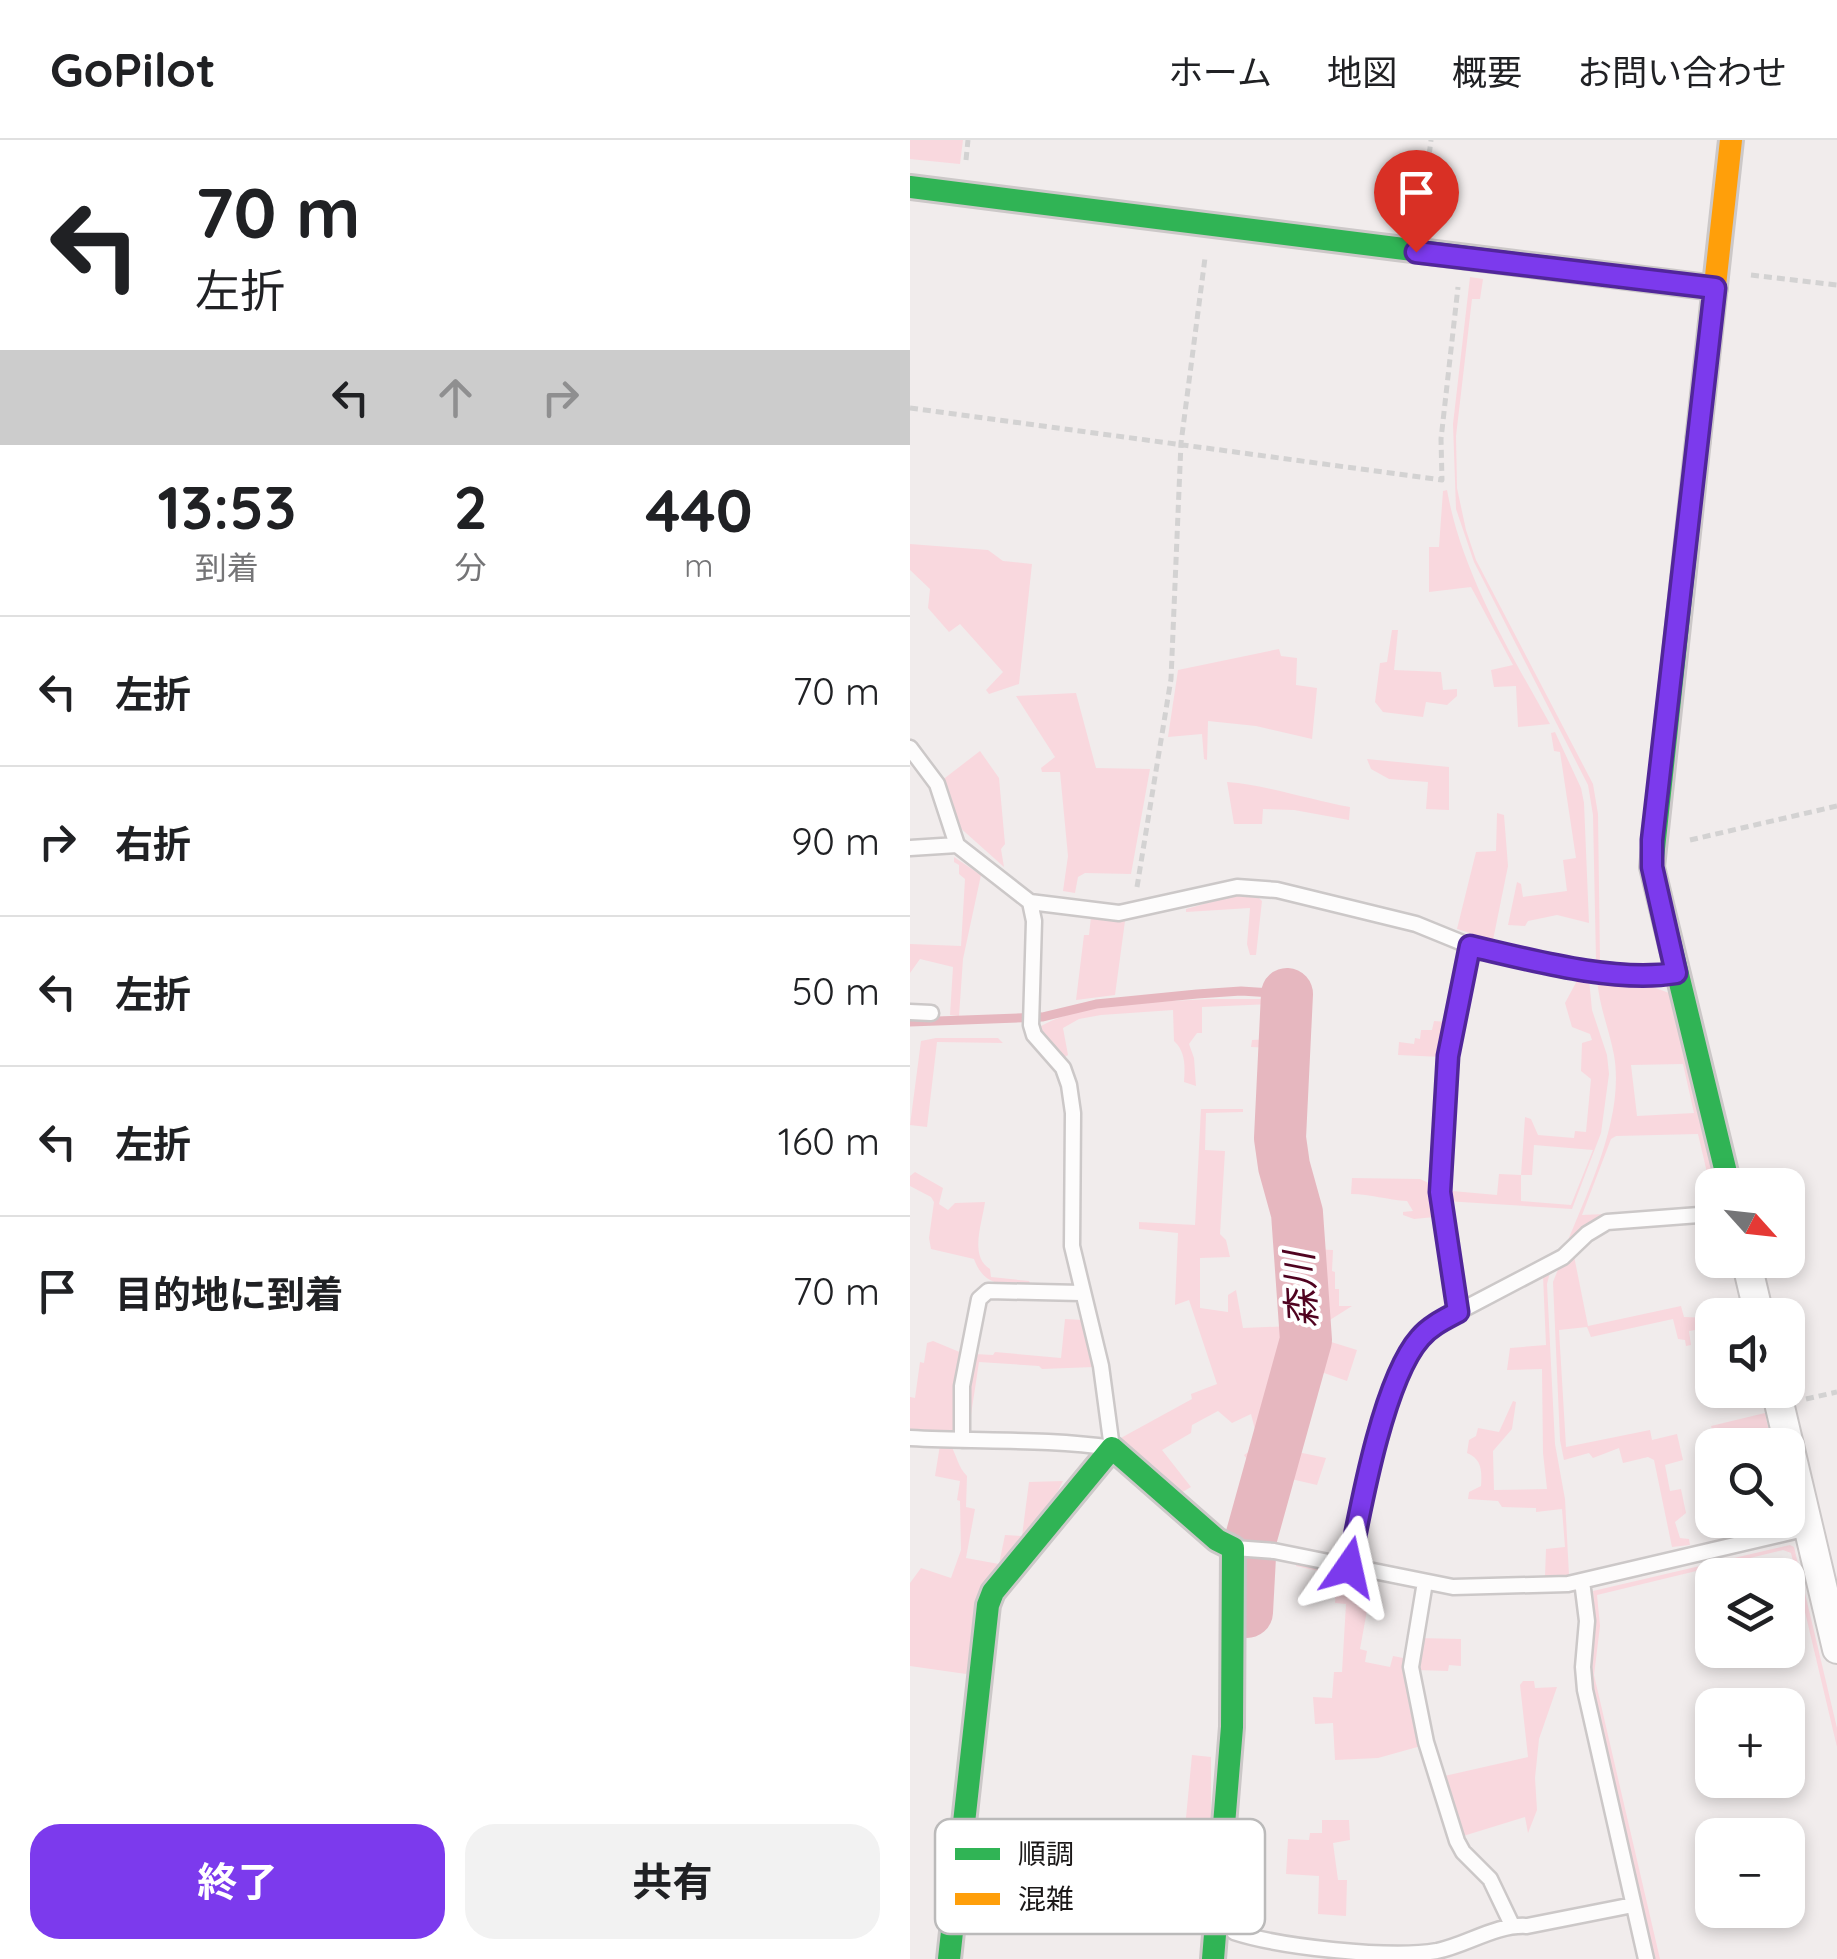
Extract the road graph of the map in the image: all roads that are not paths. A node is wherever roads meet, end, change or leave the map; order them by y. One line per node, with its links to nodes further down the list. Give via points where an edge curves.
1 (1731, 140): 3 (street)
2 (910, 188): 3 (street, via 1462,258)
3 (1716, 279): 9 (street, via 1652,840)
4 (910, 748): 5 (lane, via 937,784)
5 (958, 844): 6 (lane); 7 (lane)
6 (910, 848)
7 (1030, 902): 8 (lane, via 1120,913 1238,887 1278,890 1416,924); 14 (lane, via 1034,1035 1069,1085 1072,1246)
8 (1470, 946): 9 (lane, via 1595,970); 15 (lane, via 1448,1056 1440,1192)
9 (1676, 973): 12 (street)
10 (910, 1012): 11 (lane)
11 (931, 1013)
12 (1724, 1168)
13 (1695, 1215): 15 (lane, via 1607,1222 1563,1257)
14 (1081, 1293): 18 (lane, via 988,1290 980,1299 962,1386); 19 (lane, via 1101,1366)
15 (1458, 1312): 22 (lane, via 1430,1328 1406,1358 1374,1453)
16 (1780, 1408): 20 (street)
17 (910, 1438): 18 (lane)
18 (962, 1440): 19 (lane)
19 (1112, 1448): 21 (street, via 1194,1521); 26 (street, via 993,1592)
20 (1808, 1528): 23 (lane); 25 (street)
21 (1244, 1549): 22 (lane); 27 (street)
22 (1349, 1567): 24 (lane)
23 (1582, 1581): 24 (lane, via 1453,1587); 28 (lane, via 1585,1690)
24 (1425, 1582): 29 (lane, via 1410,1667 1415,1699 1457,1841 1490,1879)
25 (1837, 1650)
26 (964, 1819)
27 (1229, 1819)
28 (1633, 1905): 29 (lane); 35 (lane)
29 (1512, 1926): 32 (lane, via 1407,1956)
30 (952, 1934): 33 (street)
31 (1224, 1934): 34 (street)
32 (1242, 1934)
33 (949, 1959)
34 (1213, 1959)
35 (1646, 1959)

